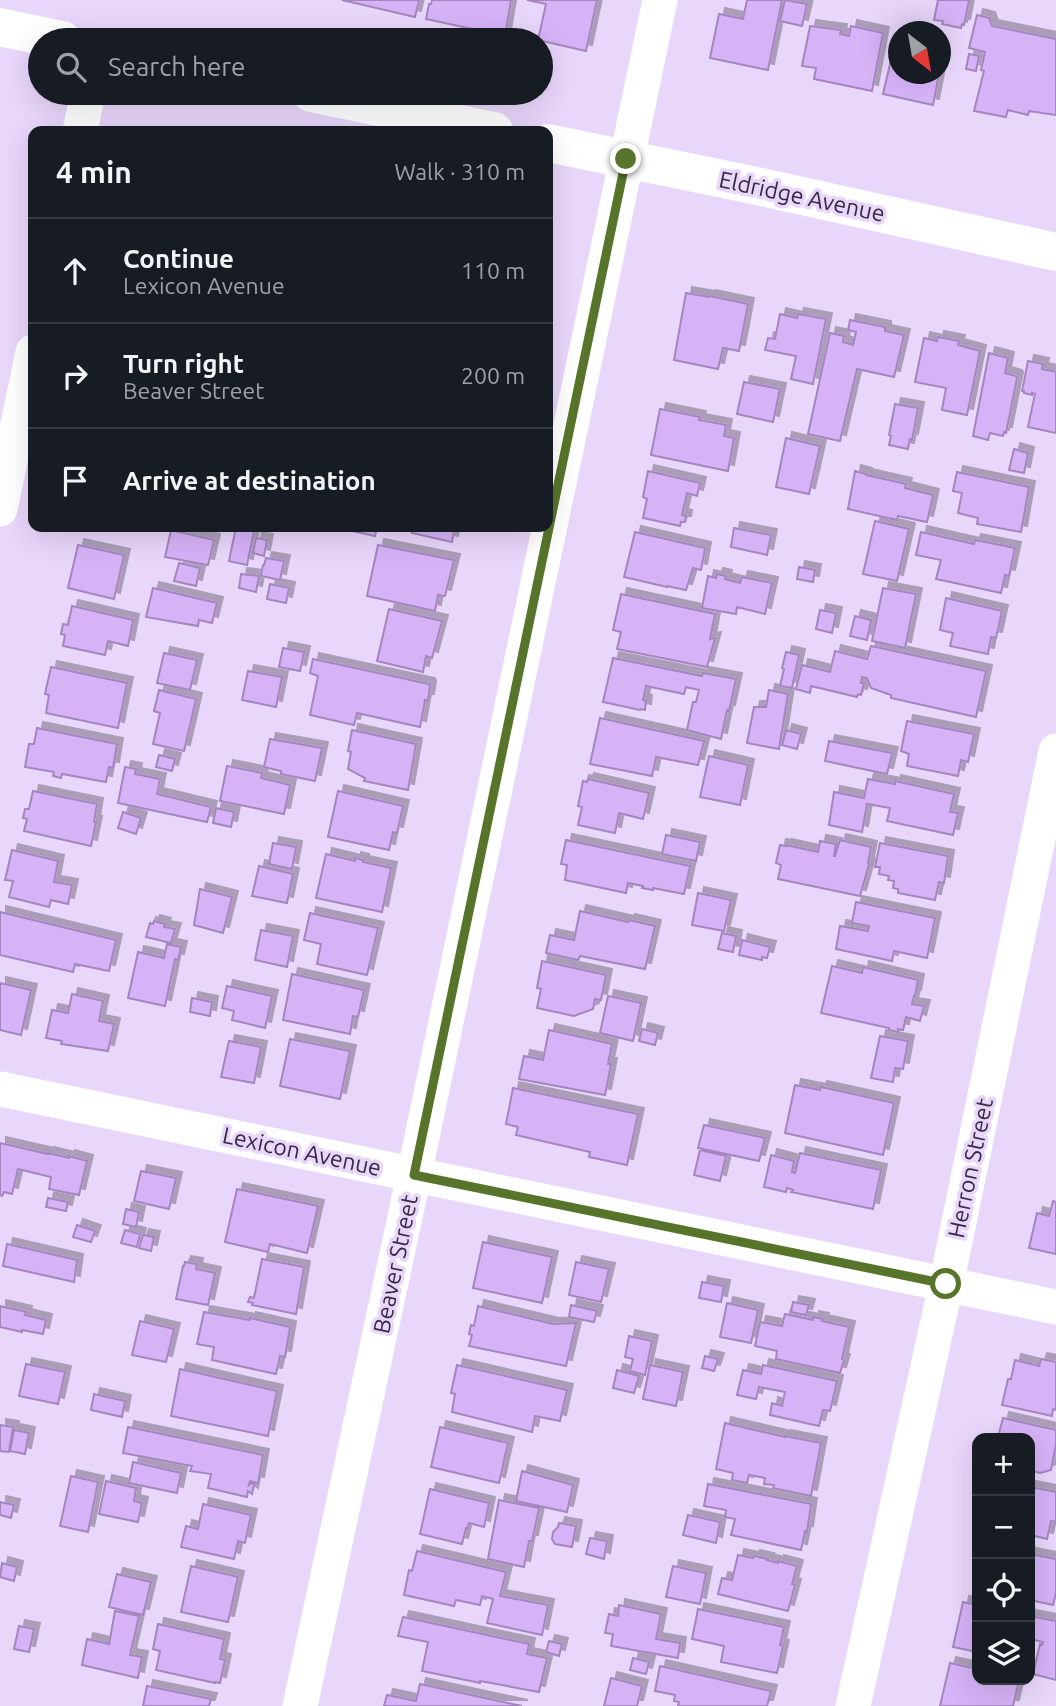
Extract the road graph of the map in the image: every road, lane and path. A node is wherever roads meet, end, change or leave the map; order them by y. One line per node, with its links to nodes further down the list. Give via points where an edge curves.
1 (660, 0): 9 (street, Beaver Street)
2 (0, 27): 3 (street)
3 (28, 33)
4 (85, 105): 6 (street)
5 (369, 105): 7 (street)
6 (81, 126)
7 (470, 126)
8 (553, 144): 9 (street, Eldridge Avenue)
9 (626, 159): 10 (street, Eldridge Avenue); 13 (street, Beaver Street)
10 (1056, 252)
11 (28, 376): 12 (street)
12 (0, 509)
13 (553, 509)
14 (548, 532): 17 (street, Beaver Street)
15 (1056, 751): 18 (street, Herron Street)
16 (0, 1089): 17 (street, Lexicon Avenue)
17 (414, 1175): 18 (street, Lexicon Avenue); 20 (street, Beaver Street)
18 (946, 1284): 19 (street, Lexicon Avenue); 21 (street, Herron Street)
19 (1056, 1307)
20 (300, 1706)
21 (853, 1706)

